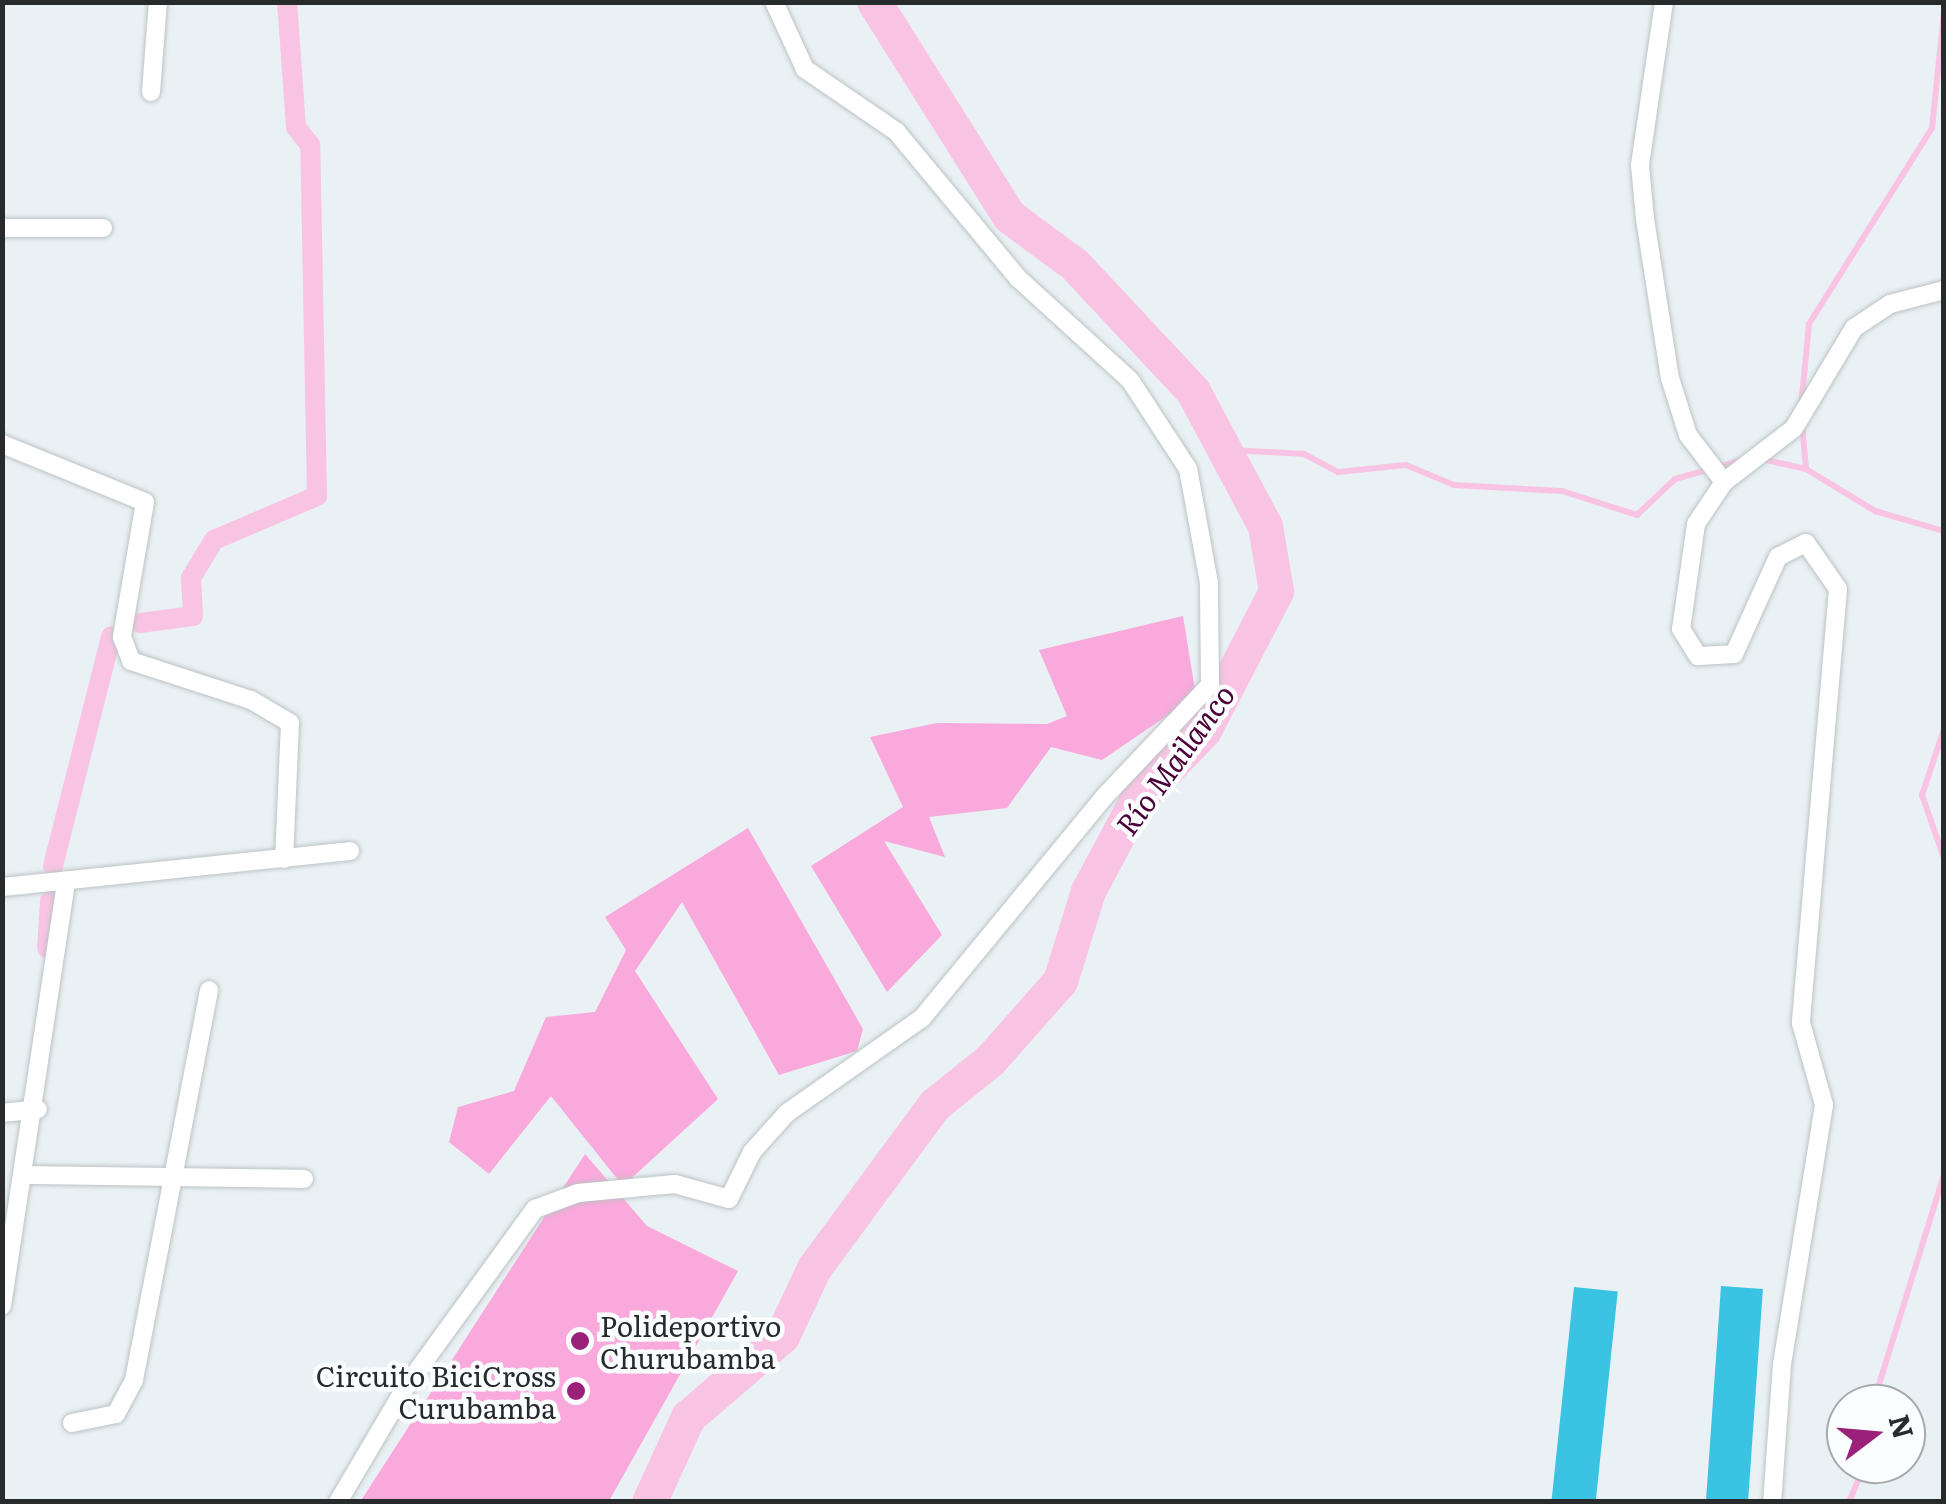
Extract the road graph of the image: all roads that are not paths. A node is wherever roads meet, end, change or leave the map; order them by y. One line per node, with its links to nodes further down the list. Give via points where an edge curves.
1 (158, 2): 4 (street)
2 (774, 2): 22 (street, via 805,68 897,132 1018,278 1130,380 1188,469 1209,582 1210,686 1106,795 922,1018 787,1113 752,1152 729,1199 674,1184 578,1193 535,1210 407,1385)
3 (1664, 2): 9 (street, via 1640,165 1646,219 1670,378 1688,435)
4 (151, 92)
5 (2, 228): 6 (street)
6 (104, 228)
7 (1944, 290): 9 (street, via 1890,304 1854,328 1794,428)
8 (2, 444): 11 (street, via 146,502 122,638 132,661 251,700 290,722)
9 (1724, 482): 23 (street, via 1696,524 1684,573 1682,629 1698,656 1734,654 1778,557 1806,543 1838,589 1801,1023 1824,1105 1782,1364)
10 (350, 851): 11 (street)
11 (284, 858): 12 (street)
12 (66, 882): 13 (street); 15 (street)
13 (2, 887)
14 (209, 990): 18 (street)
15 (38, 1109): 16 (street); 17 (street)
16 (2, 1113)
17 (28, 1174): 18 (street); 20 (street)
18 (176, 1177): 19 (street); 21 (street, via 134,1380 116,1414)
19 (304, 1178)
20 (2, 1306)
21 (72, 1422)
22 (338, 1502)
23 (1772, 1502)

